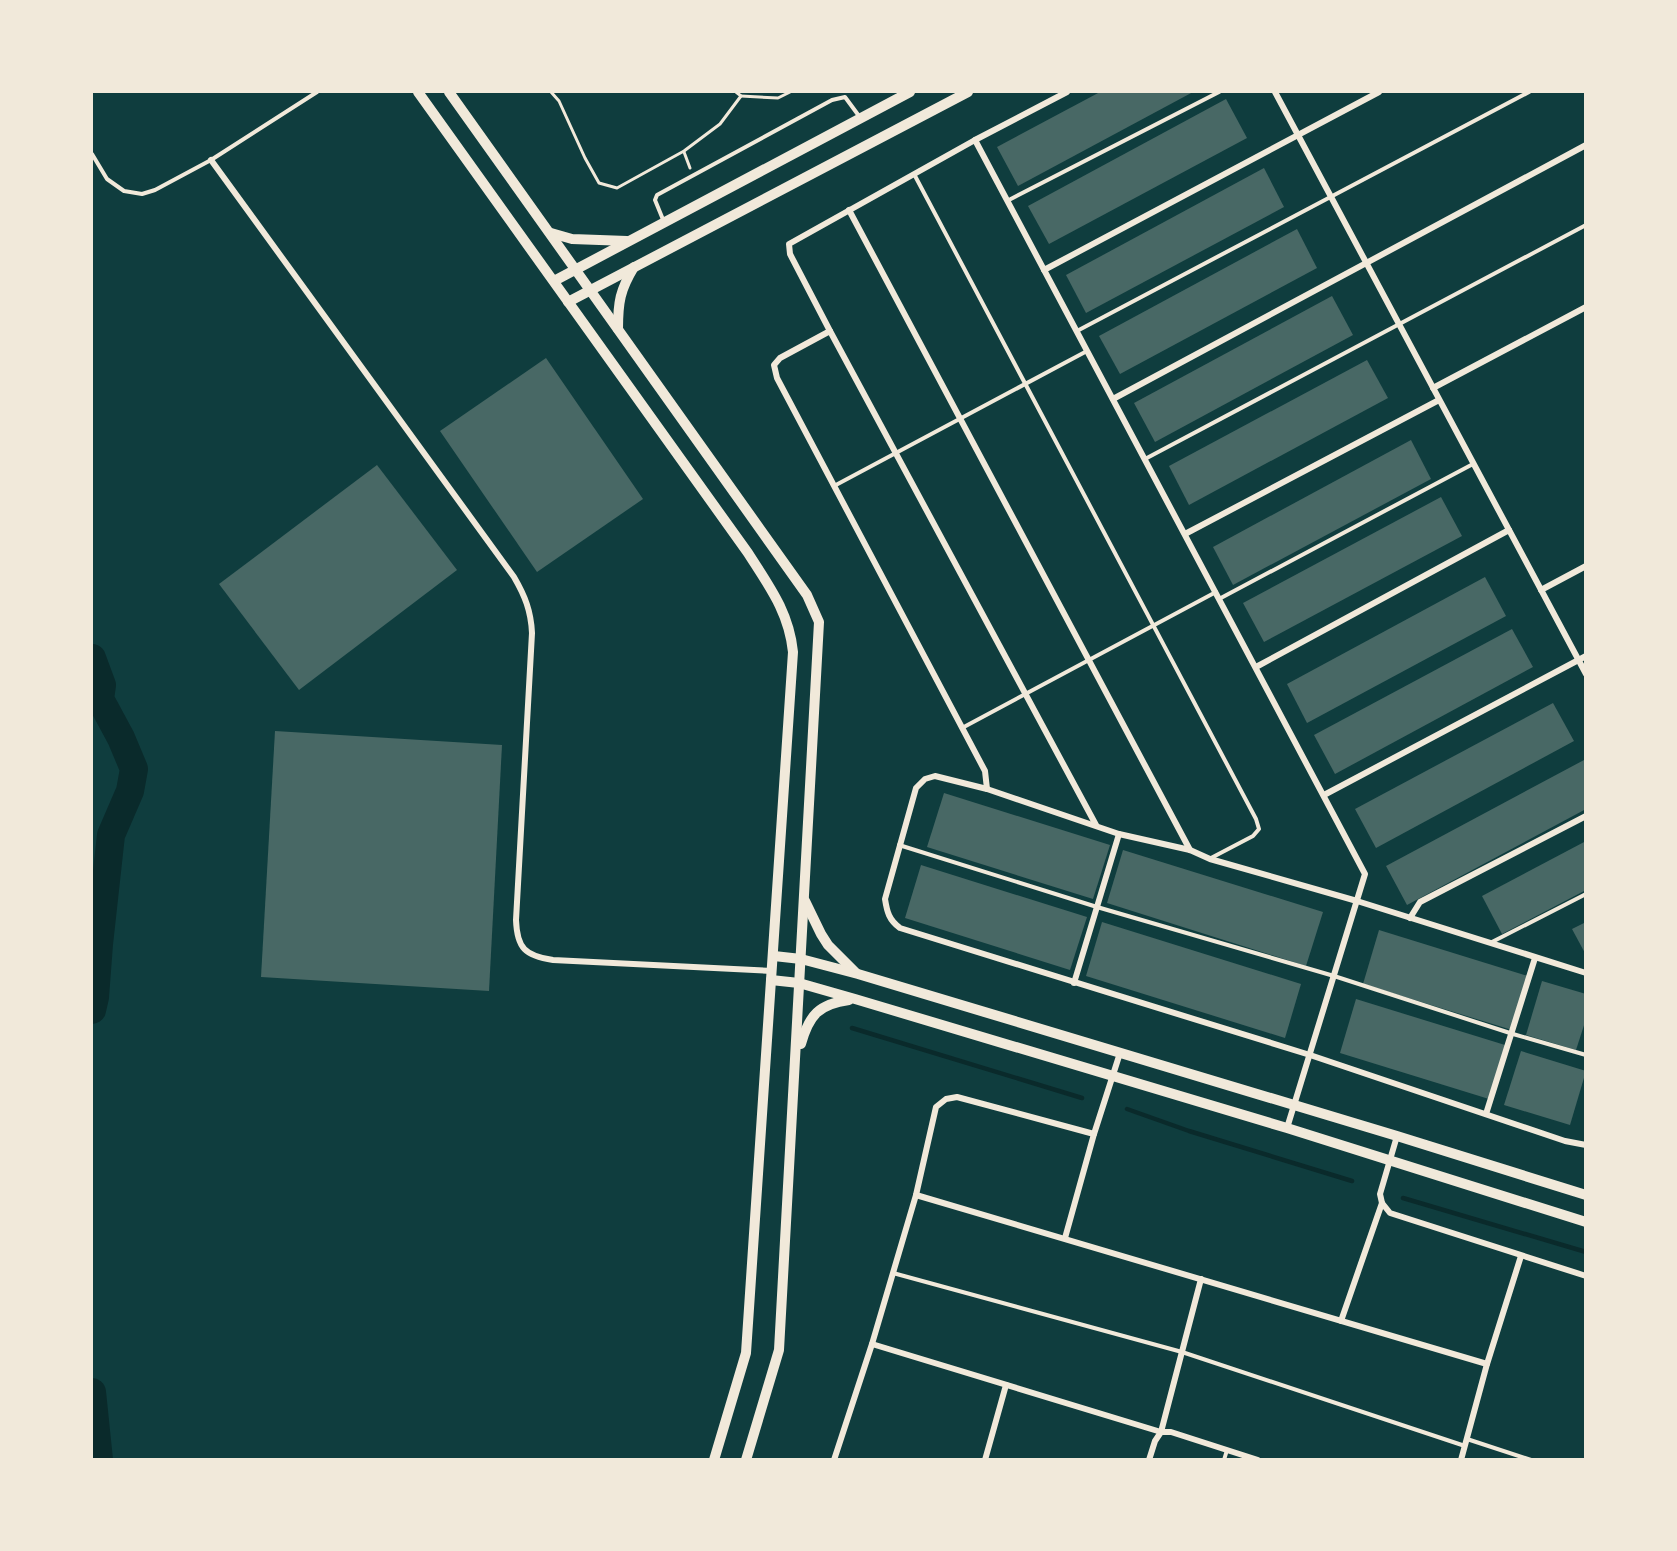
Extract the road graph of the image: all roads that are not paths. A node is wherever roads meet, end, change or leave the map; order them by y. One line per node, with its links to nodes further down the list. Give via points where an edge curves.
1 (317, 92): 16 (lane)
2 (418, 92): 29 (street)
3 (449, 92): 23 (street)
4 (910, 92): 11 (street)
5 (968, 92): 26 (street)
6 (1067, 92): 13 (street)
7 (1219, 92): 19 (lane)
8 (1275, 92): 12 (street)
9 (1379, 92): 12 (street)
10 (1529, 92): 18 (lane)
11 (861, 118): 21 (street); 21 (lane, via 845,97 839,97 657,195 655,200)
12 (1298, 135): 18 (street); 28 (street)
13 (975, 140): 17 (street); 19 (street)
14 (1586, 145): 25 (street)
15 (92, 154): 16 (lane, via 107,179 124,191 142,194)
16 (211, 160): 79 (street, via 514,577 526,599 532,633 516,920 520,944 535,958)
17 (914, 174): 20 (street); 38 (lane)
18 (1330, 196): 25 (street); 36 (lane)
19 (1008, 201): 28 (street)
20 (849, 210): 35 (street, via 789,244 790,254); 42 (street)
21 (664, 222): 24 (street)
22 (1586, 225): 33 (lane)
23 (551, 233): 24 (street, via 572,239); 27 (street)
24 (628, 241): 27 (street)
25 (1367, 264): 33 (street); 40 (street)
26 (634, 267): 30 (street); 34 (street, via 618,303)
27 (577, 269): 29 (street); 30 (street)
28 (1044, 270): 36 (street)
29 (554, 281): 31 (street)
30 (590, 290): 31 (street); 34 (street)
31 (568, 302): 74 (street, via 748,553 782,607 792,635)
32 (1586, 307): 39 (street)
33 (1399, 325): 39 (street); 44 (lane)
34 (618, 329): 69 (street, via 807,595 819,622)
35 (830, 331): 43 (street); 46 (street, via 774,365 777,378)
36 (1077, 331): 37 (street)
37 (1087, 351): 38 (lane); 40 (street)
38 (1024, 385): 42 (lane); 52 (lane)
39 (1433, 388): 41 (street)
40 (1113, 399): 44 (street)
41 (1439, 400): 45 (street); 48 (street)
42 (960, 419): 43 (lane); 54 (street)
43 (896, 453): 46 (lane); 58 (street)
44 (1145, 459): 48 (street)
45 (1473, 464): 47 (street); 51 (lane)
46 (834, 486): 59 (street)
47 (1509, 530): 50 (street); 56 (street)
48 (1185, 534): 51 (street)
49 (1586, 566): 50 (street)
50 (1540, 590): 55 (street)
51 (1218, 596): 52 (lane); 56 (street)
52 (1153, 626): 54 (lane); 67 (lane, via 1259,829)
53 (1586, 656): 55 (street)
54 (1088, 660): 58 (lane); 66 (street)
55 (1578, 660): 57 (street); 61 (street)
56 (1256, 668): 61 (street)
57 (1586, 675)
58 (1026, 693): 59 (lane); 63 (street)
59 (961, 728): 60 (street, via 985,771)
60 (987, 789): 63 (street); 65 (street, via 935,776 925,778 916,788)
61 (1323, 795): 70 (street, via 1365,874)
62 (1586, 816): 72 (street, via 1420,903)
63 (1096, 825): 64 (street)
64 (1119, 834): 66 (street); 71 (street)
65 (899, 845): 71 (lane); 82 (street, via 885,899 892,922 900,928)
66 (1190, 850): 67 (street)
67 (1210, 859): 70 (street)
68 (1586, 894): 73 (lane)
69 (803, 898): 76 (street); 78 (street, via 828,945)
70 (1358, 901): 72 (street); 80 (street)
71 (1097, 907): 80 (lane); 82 (street)
72 (1410, 918): 73 (street)
73 (1490, 943): 75 (street)
74 (774, 956): 76 (street); 79 (street)
75 (1535, 958): 77 (street); 84 (street)
76 (801, 959): 78 (street); 81 (street)
77 (1586, 973)
78 (858, 974): 85 (street)
79 (772, 976): 81 (street); 114 (street, via 746,1353)
80 (1334, 976): 84 (lane); 86 (street)
81 (799, 983): 83 (street); 88 (street)
82 (1074, 983): 86 (street)
83 (855, 999): 88 (street, via 823,1007 812,1016); 89 (street)
84 (1513, 1034): 87 (lane); 91 (street)
85 (1120, 1053): 89 (street); 90 (street)
86 (1310, 1055): 90 (street); 91 (street)
87 (1586, 1055)
88 (796, 1060): 115 (street, via 779,1350)
89 (1113, 1076): 92 (street); 93 (street)
90 (1294, 1105): 92 (street); 94 (street)
91 (1486, 1114): 95 (street)
92 (1287, 1128): 96 (street)
93 (1094, 1134): 97 (street, via 957,1097 946,1099 936,1107); 101 (street)
94 (1398, 1136): 96 (street); 98 (street)
95 (1586, 1145)
96 (1390, 1161): 99 (street, via 1380,1194); 100 (street)
97 (916, 1195): 101 (street); 103 (street)
98 (1586, 1195)
99 (1382, 1203): 102 (street, via 1390,1213); 106 (street)
100 (1586, 1222)
101 (1065, 1238): 105 (street)
102 (1521, 1256): 104 (street); 109 (street)
103 (893, 1273): 107 (street); 108 (lane)
104 (1586, 1276)
105 (1201, 1280): 106 (street); 108 (street)
106 (1341, 1321): 109 (street)
107 (872, 1344): 110 (street); 116 (street)
108 (1182, 1352): 111 (street); 112 (lane)
109 (1486, 1364): 112 (street)
110 (1006, 1385): 111 (street); 117 (street)
111 (1161, 1432): 113 (street); 118 (street)
112 (1466, 1442): 121 (street); 122 (lane)
113 (1227, 1450): 119 (lane); 120 (street)
114 (714, 1460)
115 (746, 1460)
116 (834, 1460)
117 (985, 1460)
118 (1149, 1460)
119 (1224, 1460)
120 (1258, 1460)
121 (1461, 1460)
122 (1531, 1460)

